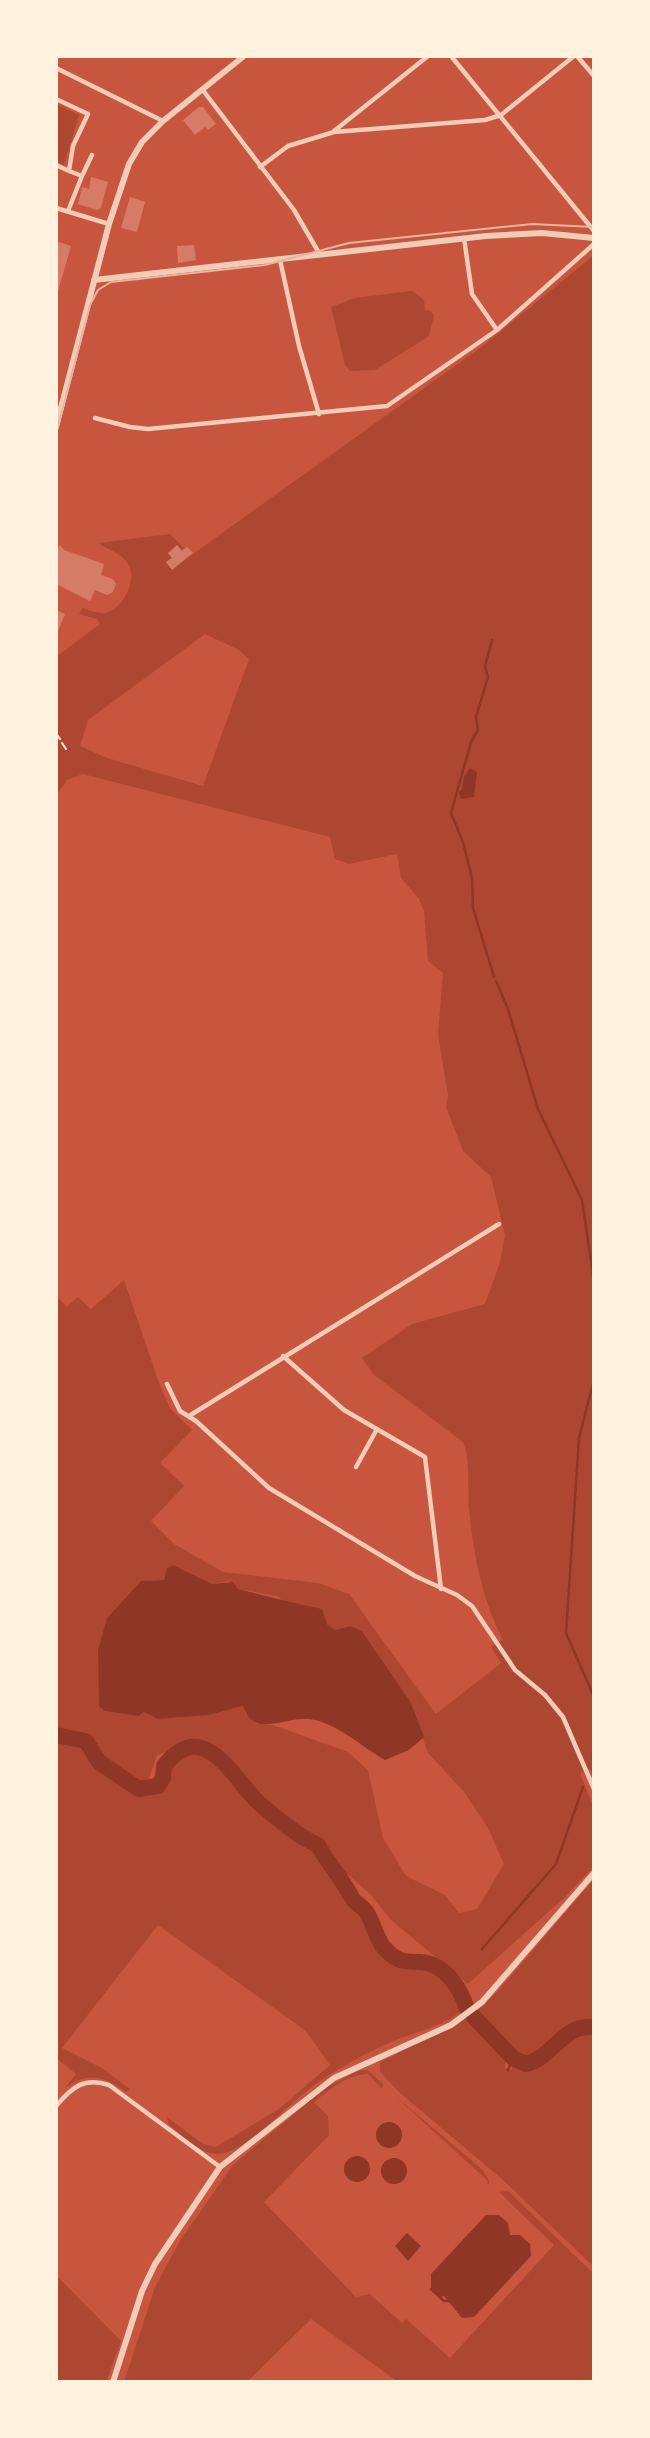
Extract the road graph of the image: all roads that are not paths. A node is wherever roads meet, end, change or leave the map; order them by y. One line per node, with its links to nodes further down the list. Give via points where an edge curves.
1 (244, 56): 7 (street)
2 (428, 56): 11 (street)
3 (451, 56): 9 (street)
4 (575, 56): 6 (street); 9 (street)
5 (56, 68): 10 (street)
6 (594, 76)
7 (202, 89): 10 (street); 14 (street)
8 (56, 99): 15 (street, via 88,114 73,146)
9 (501, 115): 11 (street); 20 (street)
10 (163, 121): 19 (street, via 129,164)
11 (334, 132): 14 (street, via 288,146)
12 (92, 155): 16 (street)
13 (56, 164): 15 (street)
14 (260, 167): 24 (street)
15 (69, 171): 16 (street)
16 (82, 176): 18 (street)
17 (56, 208): 18 (street)
18 (68, 211): 19 (street)
19 (109, 224): 26 (street)
20 (594, 230)
21 (464, 238): 22 (street, via 542,233); 24 (street); 27 (street, via 472,294)
22 (594, 238)
23 (594, 244): 27 (street)
24 (320, 253): 25 (street)
25 (280, 260): 26 (street); 29 (street)
26 (94, 280): 28 (street)
27 (496, 330): 29 (street, via 387,406)
28 (59, 400): 31 (street)
29 (319, 414): 30 (street, via 148,429)
30 (95, 418)
31 (56, 427)
32 (56, 734): 33 (lane)
33 (60, 739)
34 (499, 1224): 35 (street)
35 (283, 1356): 37 (street); 38 (street, via 337,1404)
36 (167, 1384): 37 (street, via 180,1411)
37 (188, 1416): 40 (street, via 280,1496)
38 (377, 1429): 39 (street); 40 (street, via 425,1457)
39 (356, 1467)
40 (441, 1590): 41 (street, via 472,1606 515,1670 556,1707)
41 (594, 1789)
42 (594, 1873): 44 (street, via 482,2002 451,2025 334,2078)
43 (56, 2106): 44 (street, via 80,2083 109,2085)
44 (220, 2167): 45 (street, via 189,2209 142,2291)
45 (113, 2382)

